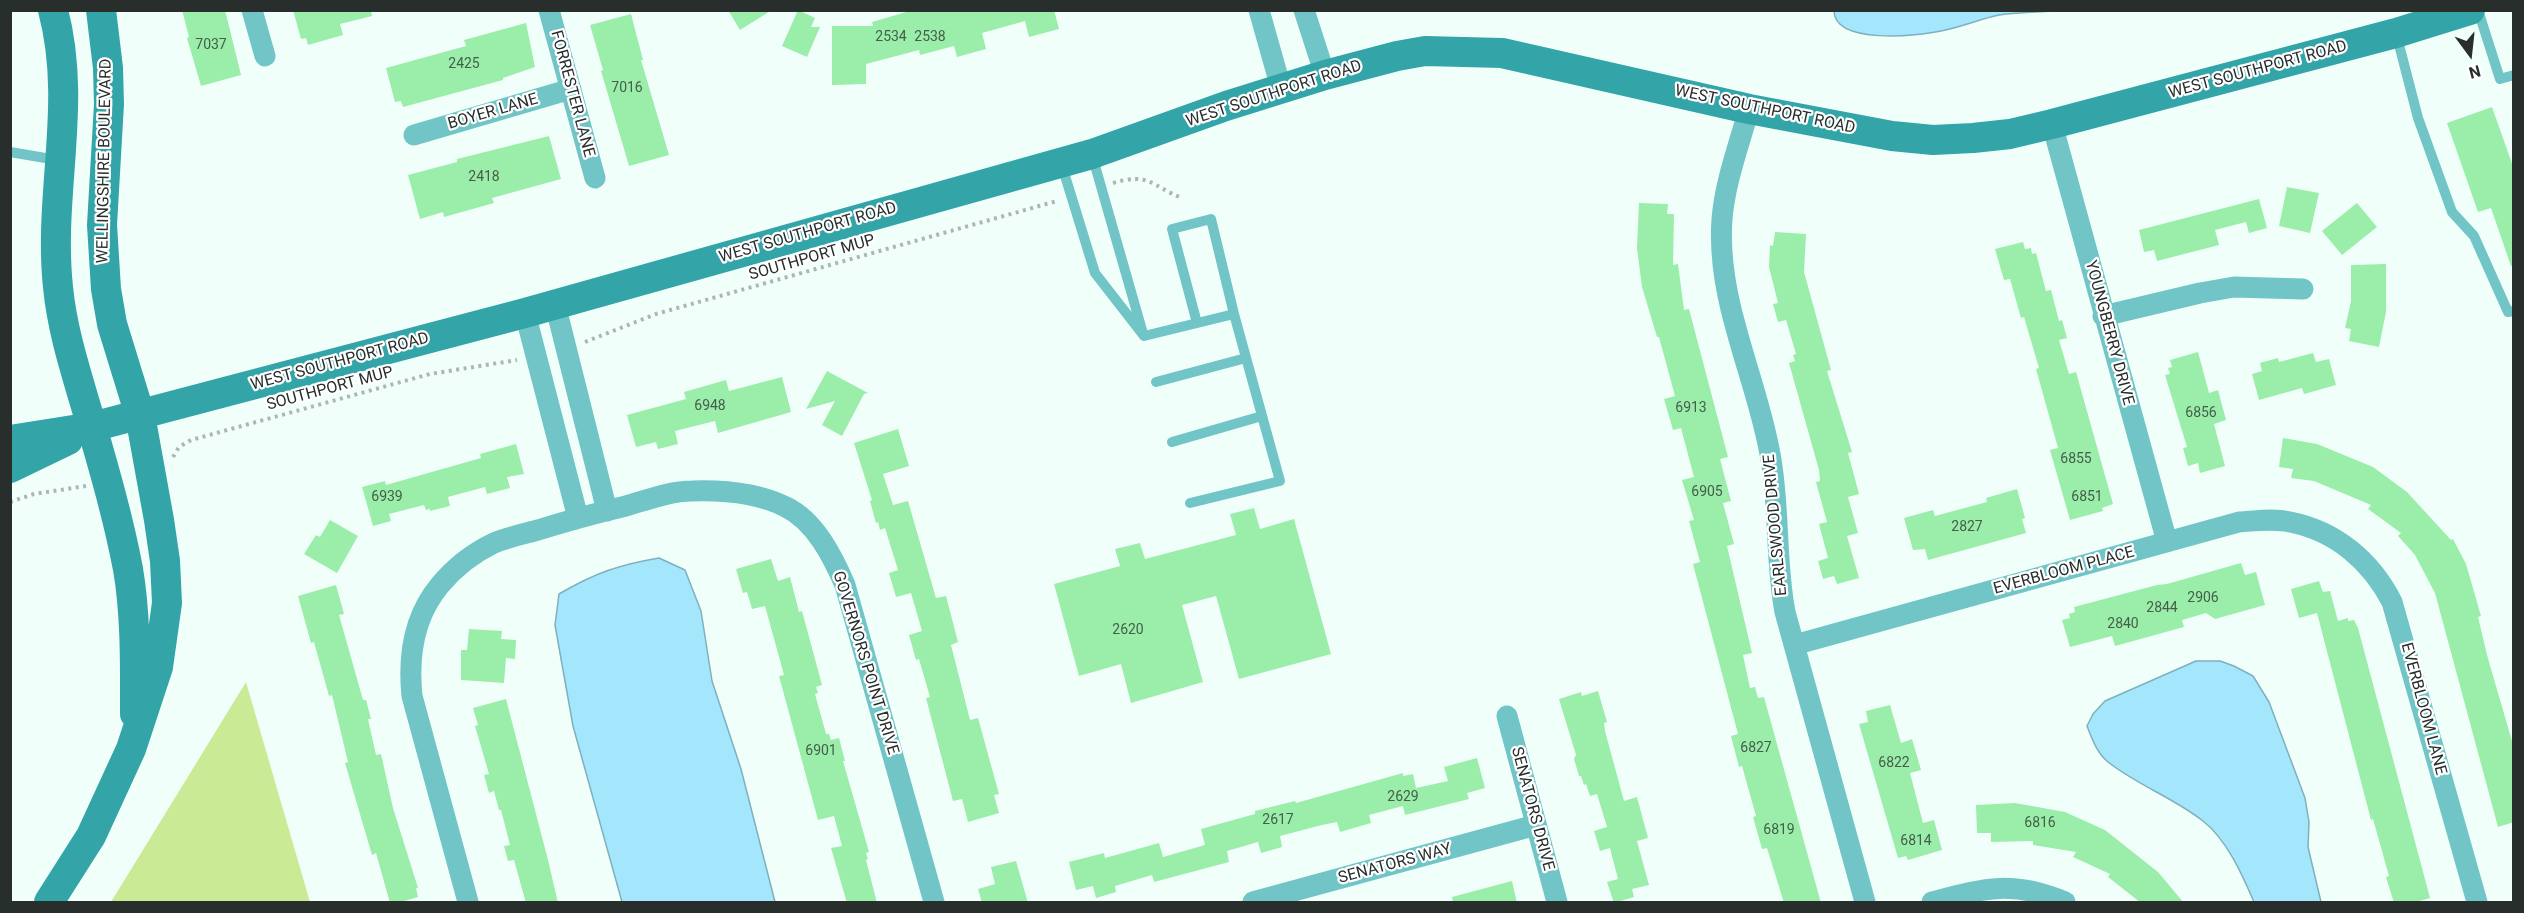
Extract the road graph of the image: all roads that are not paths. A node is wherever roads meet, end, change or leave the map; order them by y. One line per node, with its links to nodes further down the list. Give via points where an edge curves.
1 (53, 10): 20 (main road, via 64,87)
2 (101, 10): 33 (main road, WELLINGSHIRE BOULEVARD, via 109,104 102,225 104,270 112,324)
3 (252, 10): 10 (street)
4 (549, 10): 14 (street, FORRESTER LANE)
5 (1259, 10): 13 (street)
6 (1304, 10): 11 (street)
7 (2478, 10): 12 (lane, via 2500,79)
8 (2469, 11): 9 (main road, WEST SOUTHPORT ROAD)
9 (2396, 33): 16 (main road, WEST SOUTHPORT ROAD); 25 (lane, via 2418,117 2452,212 2474,236 2508,312)
10 (265, 56)
11 (1325, 75): 13 (main road, WEST SOUTHPORT ROAD); 15 (main road, WEST SOUTHPORT ROAD, via 1425,51 1502,53)
12 (2514, 75)
13 (1281, 88): 19 (main road, WEST SOUTHPORT ROAD)
14 (571, 89): 17 (street, BOYER LANE); 22 (street, FORRESTER LANE)
15 (1749, 109): 16 (main road, WEST SOUTHPORT ROAD, via 1933,140 2010,134); 44 (street, EARLSWOOD DRIVE, via 1723,211 1723,265 1770,450 1780,585)
16 (2052, 124): 28 (street, YOUNGBERRY DRIVE)
17 (414, 135)
18 (10, 152): 20 (lane)
19 (1092, 154): 21 (main road, WEST SOUTHPORT ROAD); 30 (lane)
20 (60, 160): 35 (main road, via 58,286 67,342)
21 (1061, 162): 24 (main road, WEST SOUTHPORT ROAD); 30 (lane, via 1095,273)
22 (595, 178)
23 (2303, 289): 28 (street, via 2234,287)
24 (555, 304): 26 (main road, WEST SOUTHPORT ROAD); 40 (street)
25 (2514, 310)
26 (525, 313): 33 (main road, WEST SOUTHPORT ROAD); 41 (street)
27 (1234, 314): 29 (lane); 29 (lane, via 1211,219 1172,229); 31 (lane)
28 (2103, 316): 43 (street, YOUNGBERRY DRIVE)
29 (1197, 323): 30 (lane)
30 (1144, 336)
31 (1246, 358): 32 (lane); 34 (lane)
32 (1156, 382)
33 (140, 415): 35 (main road, WEST SOUTHPORT ROAD); 46 (main road, WELLINGSHIRE BOULEVARD, via 161,530 167,603 158,667)
34 (1262, 416): 37 (lane); 39 (lane, via 1280,481)
35 (92, 427): 36 (main road, WEST SOUTHPORT ROAD); 38 (main road, WEST SOUTHPORT ROAD); 46 (main road, via 128,568)
36 (10, 440)
37 (1172, 442)
38 (10, 468)
39 (1190, 503)
40 (608, 511): 41 (street, GOVERNORS POINT DRIVE); 50 (street, GOVERNORS POINT DRIVE, via 680,492 718,492 747,494 786,507 803,518 833,556 845,585)
41 (578, 518): 49 (street, GOVERNORS POINT DRIVE, via 495,543 473,555 439,586 417,627 410,665 412,696)
42 (2333, 537): 43 (street, EVERBLOOM PLACE, via 2289,521 2254,519); 56 (street, EVERBLOOM LANE, via 2372,569 2397,613)
43 (2167, 542): 44 (street, EVERBLOOM PLACE)
44 (1794, 645): 53 (street, EARLSWOOD DRIVE)
45 (1507, 716): 47 (street, SENATORS DRIVE)
46 (136, 732): 48 (main road, WELLINGSHIRE BOULEVARD, via 91,836)
47 (1536, 825): 51 (street, SENATORS WAY); 52 (street, SENATORS DRIVE)
48 (50, 903)
49 (468, 903)
50 (934, 903)
51 (1253, 903)
52 (1557, 903)
53 (1865, 903)
54 (1932, 903): 55 (street, via 1976,890 2011,888 2037,892)
55 (2065, 903)
56 (2477, 903)

